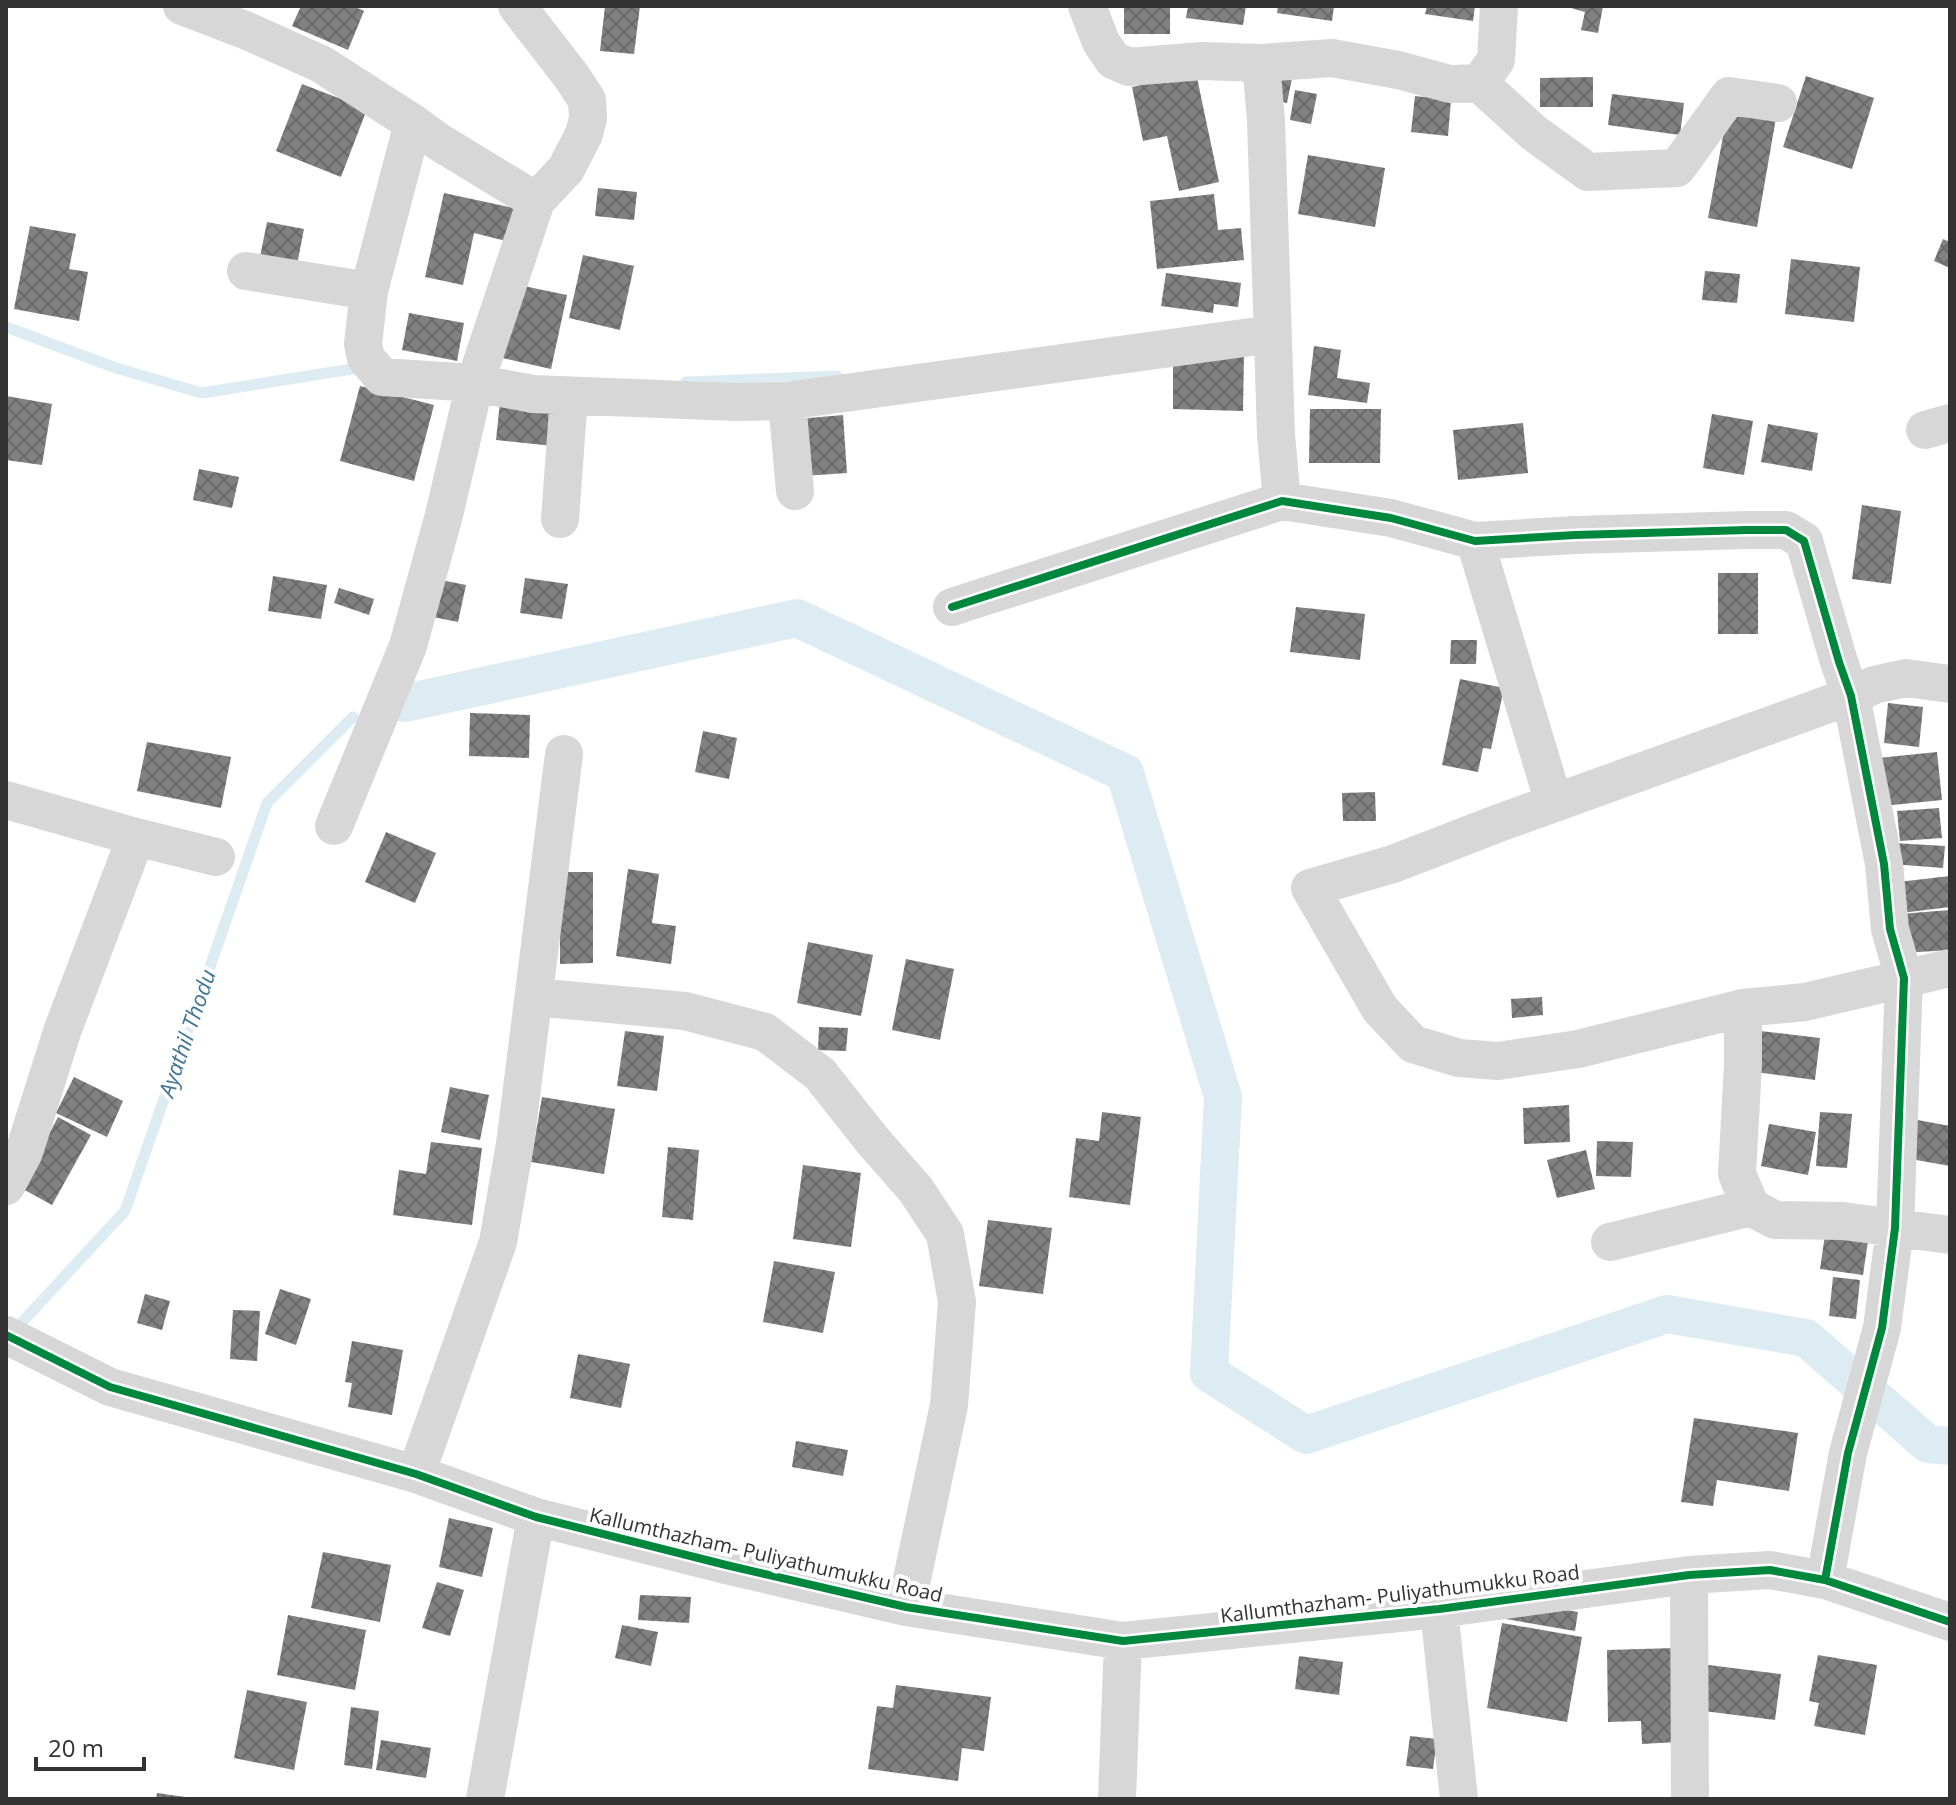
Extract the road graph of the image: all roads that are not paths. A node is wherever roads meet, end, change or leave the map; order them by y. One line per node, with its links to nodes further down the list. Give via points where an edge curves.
1 (182, 6): 8 (street, via 321,64)
2 (517, 6): 9 (street, via 587,100 584,134 566,169)
3 (1087, 6): 5 (street, via 1113,60 1129,67)
4 (1499, 6): 6 (street, via 1496,60)
5 (1261, 63): 6 (street, via 1332,58 1450,84); 12 (street)
6 (1479, 83): 7 (street, via 1588,172 1677,168 1729,96)
7 (1778, 103)
8 (413, 123): 9 (street); 11 (street)
9 (536, 201): 13 (street)
10 (246, 271): 11 (street)
11 (369, 291): 13 (street, via 363,344 366,358 382,377)
12 (1272, 334): 15 (street); 17 (street)
13 (475, 383): 14 (street); 26 (street, via 408,646)
14 (569, 396): 15 (street); 18 (street)
15 (787, 401): 16 (street)
16 (795, 491)
17 (1282, 501): 19 (street, via 1391,518); 20 (street)
18 (560, 519)
19 (1475, 541): 22 (street, via 1786,530 1804,541); 25 (street)
20 (952, 607)
21 (1950, 684): 22 (street, via 1906,678)
22 (1851, 696): 25 (street); 30 (street, via 1884,864 1890,929)
23 (564, 754): 31 (street)
24 (6, 800): 27 (street)
25 (1554, 803): 32 (street, via 1393,864 1310,888 1380,1009 1413,1044 1459,1058 1498,1061 1578,1049)
26 (334, 826)
27 (136, 837): 28 (street); 33 (street, via 63,1029 24,1152)
28 (216, 857)
29 (1950, 968): 30 (street)
30 (1904, 978): 32 (street, via 1805,1002); 35 (street)
31 (534, 997): 39 (street, via 498,1242); 43 (street, via 685,1011 765,1032 820,1074 916,1190 945,1234 957,1302 949,1405)
32 (1743, 1008): 34 (street, via 1737,1174)
33 (6, 1186)
34 (1751, 1207): 35 (street, via 1775,1220); 37 (street)
35 (1895, 1228): 36 (street); 42 (street, via 1882,1328 1848,1453)
36 (1950, 1235)
37 (1610, 1242)
38 (6, 1335): 39 (street, Kallumthazham- Puliyathumukku Road, via 110,1387)
39 (416, 1474): 40 (street, Kallumthazham- Puliyathumukku Road)
40 (536, 1517): 43 (street, Kallumthazham- Puliyathumukku Road); 47 (street)
41 (1689, 1575): 42 (street, Kallumthazham- Puliyathumukku Road, via 1770,1570); 44 (street, Kallumthazham- Puliyathumukku Road); 50 (street)
42 (1825, 1580): 45 (street, Kallumthazham- Puliyathumukku Road)
43 (906, 1607): 46 (street, Kallumthazham- Puliyathumukku Road)
44 (1439, 1609): 46 (street, Kallumthazham- Puliyathumukku Road); 49 (street)
45 (1950, 1622)
46 (1123, 1641): 48 (street)
47 (485, 1799)
48 (1117, 1799)
49 (1459, 1799)
50 (1690, 1799)

